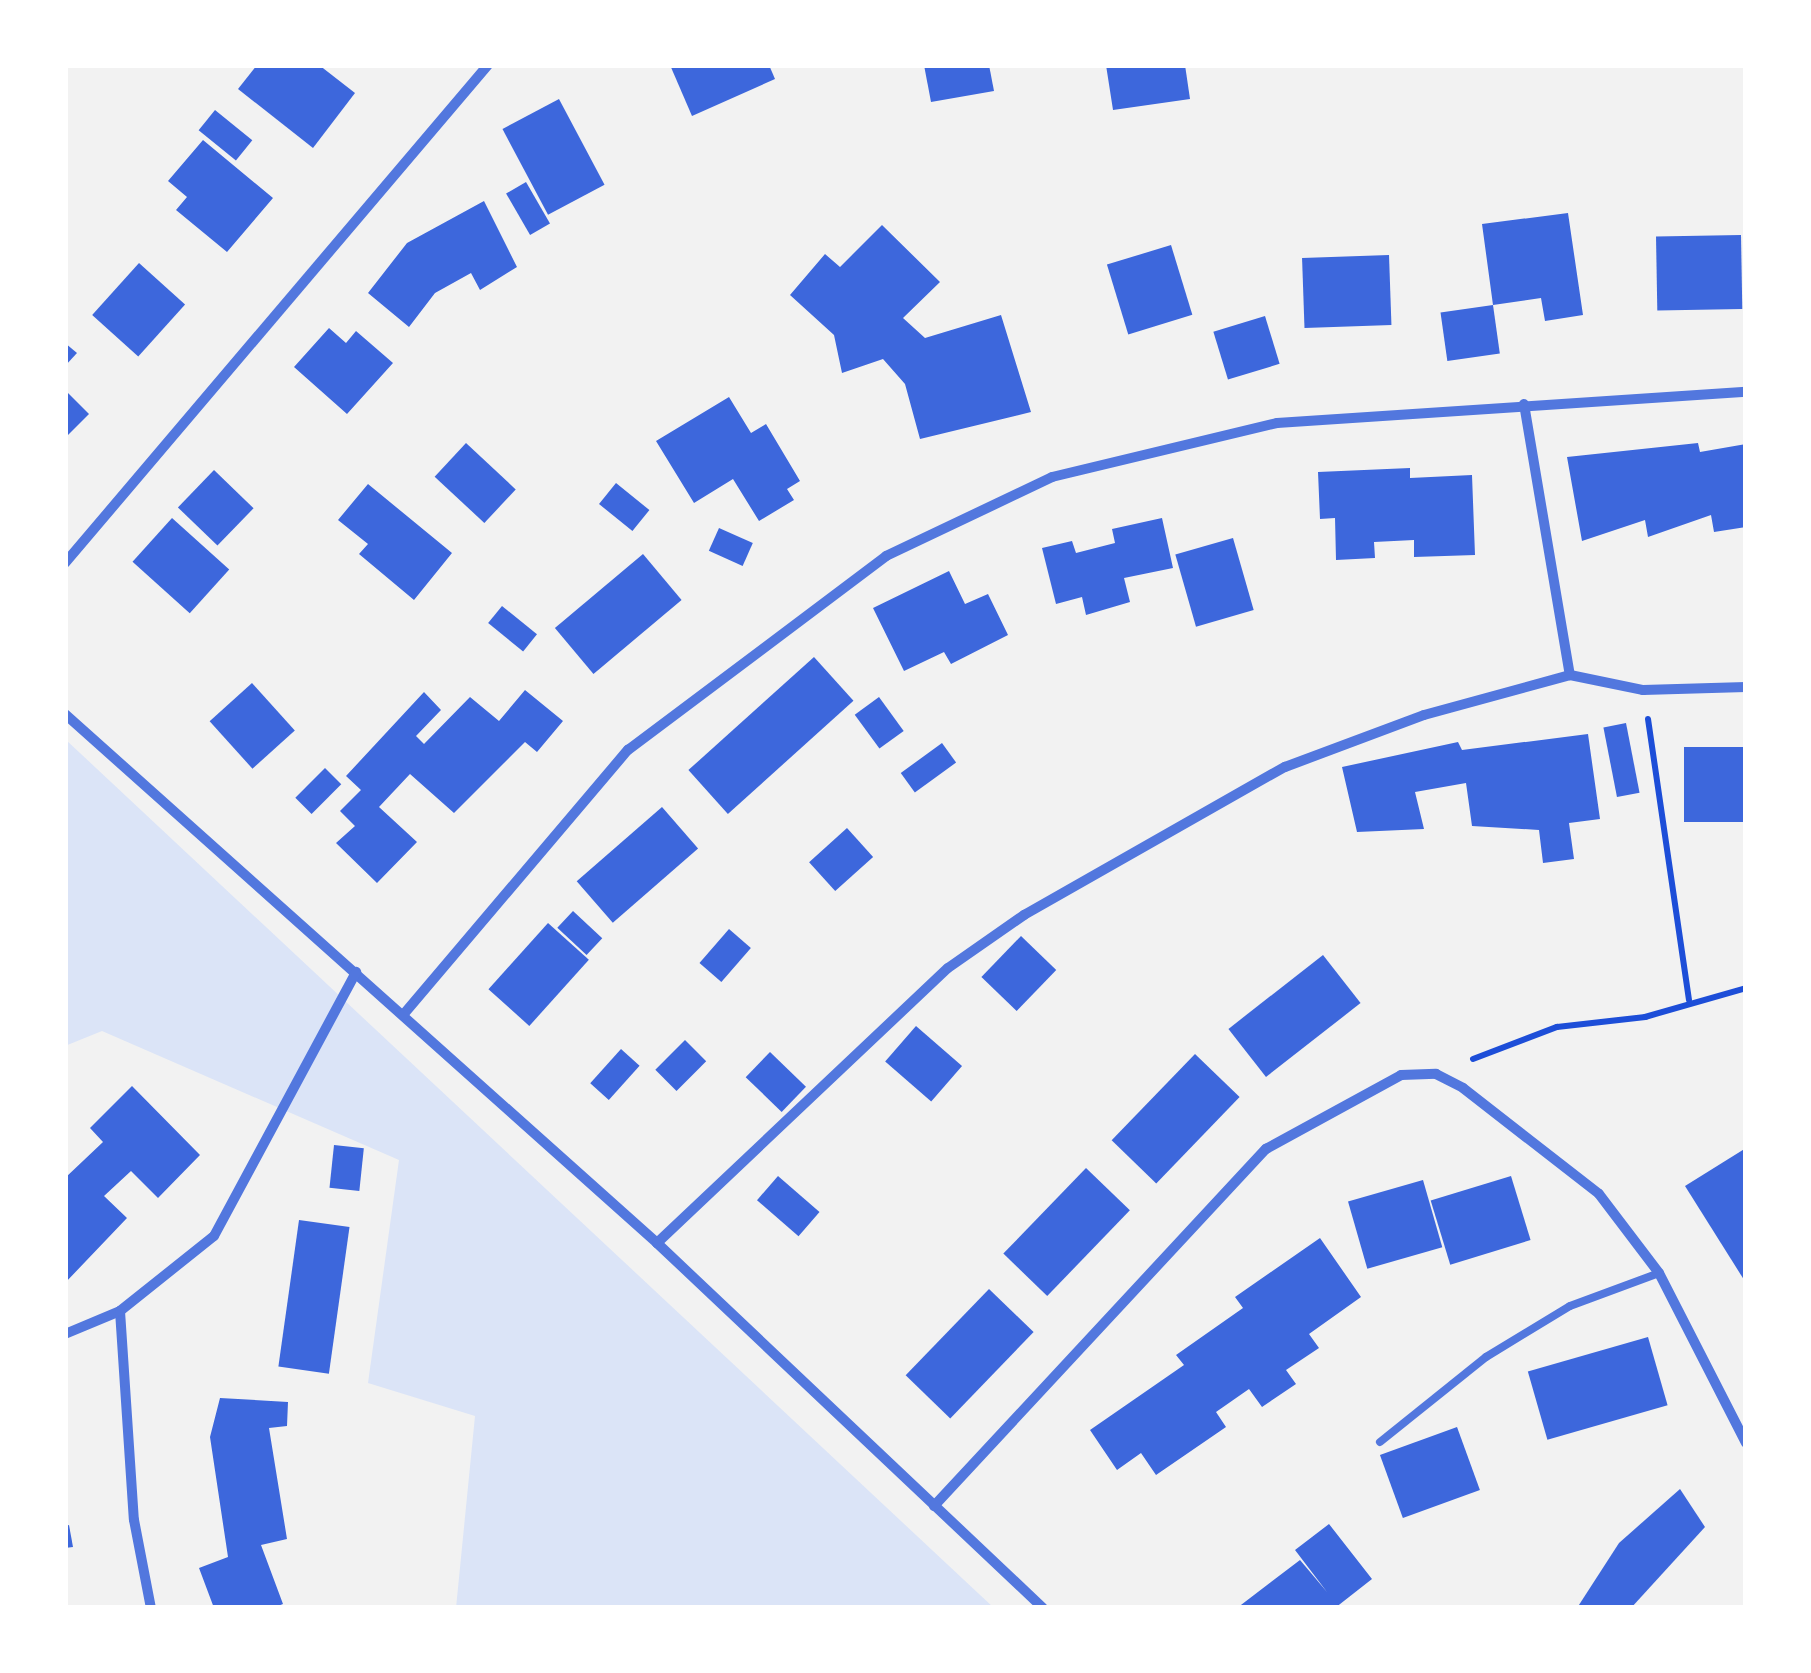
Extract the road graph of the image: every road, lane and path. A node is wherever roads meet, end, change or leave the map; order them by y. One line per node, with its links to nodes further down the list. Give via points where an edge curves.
1 (488, 65): 4 (street)
2 (1746, 392): 3 (street)
3 (1524, 404): 5 (street); 12 (street, via 1277,424 1052,477 886,556 628,750)
4 (65, 563)
5 (1570, 675): 7 (street); 14 (street, via 1424,715 1285,767 1024,915 948,968)
6 (1746, 687): 7 (street)
7 (1643, 690): 11 (path)
8 (65, 714): 9 (street)
9 (356, 972): 12 (street); 16 (street, via 214,1236)
10 (1746, 988): 11 (path)
11 (1689, 1000): 13 (path, via 1645,1017 1557,1027)
12 (404, 1015): 14 (street)
13 (1436, 1074): 15 (street, via 1599,1194); 20 (street, via 1401,1075 1266,1149)
14 (658, 1243): 20 (street)
15 (1659, 1273): 18 (lane, via 1570,1306 1486,1357); 19 (street)
16 (120, 1311): 17 (street); 21 (street, via 134,1520)
17 (65, 1334)
18 (1380, 1442)
19 (1746, 1443)
20 (934, 1506): 22 (street)
21 (151, 1608)
22 (1043, 1608)

